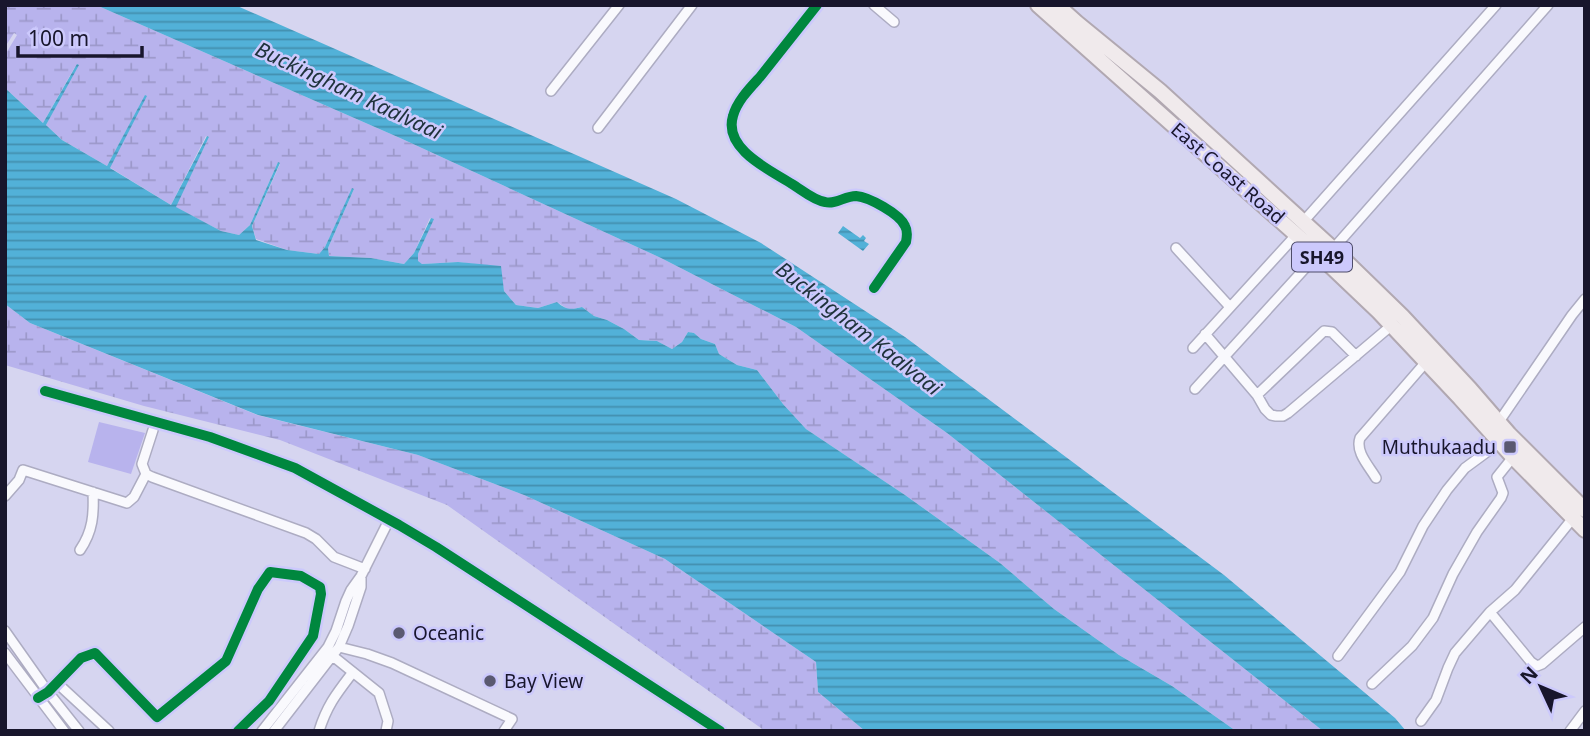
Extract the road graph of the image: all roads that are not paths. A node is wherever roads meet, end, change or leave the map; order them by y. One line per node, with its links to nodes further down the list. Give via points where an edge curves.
1 (619, 5): 10 (street)
2 (692, 5): 11 (street)
3 (817, 5): 16 (street, via 744,97 732,117 732,128 754,160 819,200 831,203 857,196 881,205 905,225 906,242)
4 (874, 5): 9 (street)
5 (1038, 5): 12 (main road, East Coast Road / SH49)
6 (1057, 5): 12 (main road, East Coast Road / SH49, via 1160,91)
7 (1496, 5): 12 (street)
8 (1548, 5): 14 (street)
9 (894, 22)
10 (551, 91)
11 (598, 128)
12 (1300, 228): 14 (main road, East Coast Road / SH49); 15 (main road, East Coast Road / SH49); 18 (street)
13 (1176, 247): 18 (street)
14 (1333, 249): 29 (main road, East Coast Road / SH49, via 1402,316)
15 (1318, 254): 19 (main road, East Coast Road / SH49); 22 (street)
16 (874, 288)
17 (1585, 299): 29 (street)
18 (1230, 307): 20 (street)
19 (1392, 325): 23 (street); 24 (main road, East Coast Road / SH49)
20 (1205, 334): 21 (street); 22 (street)
21 (1193, 348)
22 (1224, 356): 25 (street); 27 (street)
23 (1356, 356): 27 (street, via 1283,416 1271,415); 27 (street, via 1332,332 1324,331)
24 (1426, 362): 29 (main road, East Coast Road / SH49); 32 (street, via 1360,438 1360,452)
25 (1195, 389)
26 (45, 391): 36 (street, via 210,437 295,468)
27 (1258, 395)
28 (153, 430): 31 (street, via 142,464)
29 (1497, 432): 30 (main road, East Coast Road / SH49); 35 (main road, East Coast Road / SH49, via 1527,452); 46 (street, via 1447,490 1399,572)
30 (1513, 457): 35 (main road, East Coast Road / SH49); 49 (street, via 1497,477 1502,498 1477,532 1433,618 1412,646)
31 (146, 474): 33 (street, via 127,503); 39 (street, via 306,533 334,557)
32 (1376, 478)
33 (93, 492): 34 (street, via 23,470); 38 (street, via 92,524)
34 (5, 496)
35 (1579, 514): 37 (main road, East Coast Road / SH49); 40 (street, via 1515,590)
36 (389, 520): 39 (street); 63 (street)
37 (1585, 530)
38 (80, 550)
39 (363, 573): 43 (street); 45 (street, via 346,601)
40 (1490, 612): 41 (street, via 1537,666); 53 (street, via 1455,653 1436,700)
41 (1585, 627)
42 (5, 631): 50 (street)
43 (339, 647): 45 (street); 62 (street, via 392,663 512,719)
44 (5, 653): 51 (street)
45 (329, 653): 47 (street); 58 (street); 59 (street)
46 (1338, 656)
47 (353, 672): 60 (street, via 332,700); 61 (street, via 379,694)
48 (57, 683): 50 (street); 56 (street); 57 (street, via 81,658 95,653 157,717 226,661 270,572 301,576 320,587 313,636 269,701)
49 (1372, 684)
50 (48, 692): 51 (street); 55 (street)
51 (38, 698): 54 (street)
52 (1585, 711): 64 (street)
53 (1421, 721)
54 (64, 731)
55 (79, 731)
56 (109, 731)
57 (238, 731)
58 (262, 731)
59 (274, 731)
60 (319, 731)
61 (387, 731)
62 (504, 731)
63 (720, 731)
64 (1570, 731)

